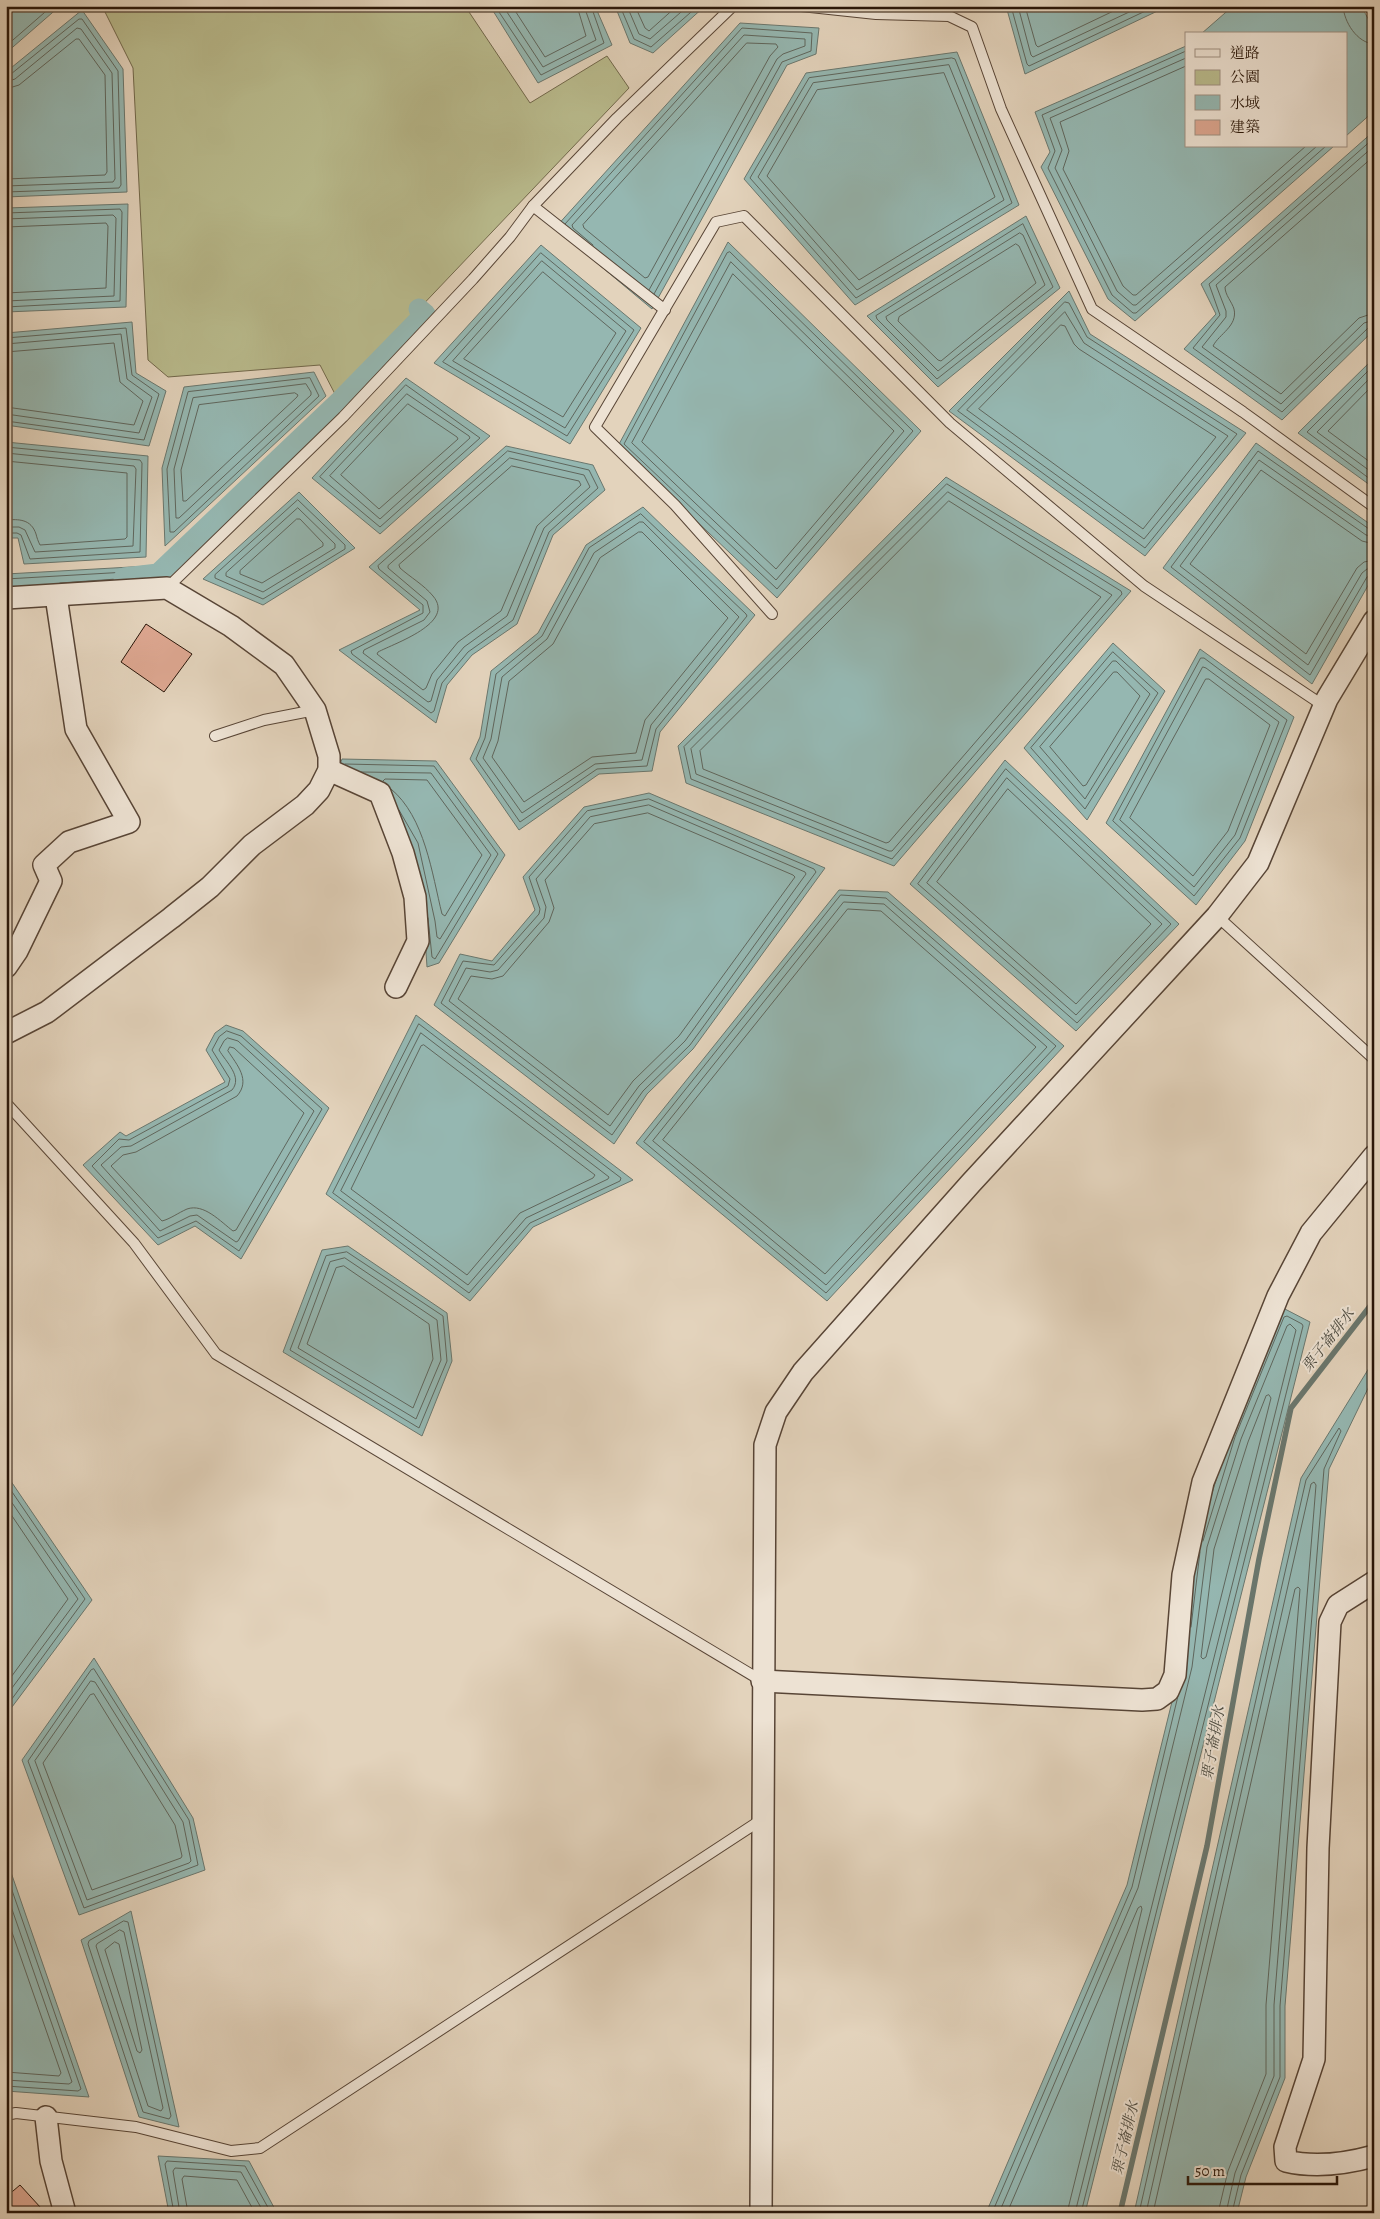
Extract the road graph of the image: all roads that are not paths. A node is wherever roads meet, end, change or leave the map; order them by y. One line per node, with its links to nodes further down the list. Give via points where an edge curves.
1 (733, 6): 3 (lane, via 617,118)
2 (801, 6): 5 (lane, via 876,14 948,16 972,27 1001,109 1092,309)
3 (534, 206): 4 (lane); 6 (lane, via 473,279 343,417)
4 (665, 310): 9 (lane, via 595,427 675,505); 11 (lane, via 716,222 744,216 950,423 1144,586)
5 (1374, 507)
6 (167, 588): 7 (street); 12 (street, via 231,626 284,665)
7 (56, 596): 8 (street); 16 (street, via 76,729 129,822 69,842 44,865 51,881 17,951)
8 (6, 598)
9 (772, 614)
10 (1374, 621): 11 (street)
11 (1324, 706): 15 (street, via 1258,863)
12 (315, 710): 13 (lane, via 264,720); 14 (street, via 329,756)
13 (215, 736)
14 (329, 770): 17 (street, via 380,793 403,853 415,897 418,941); 18 (street, via 319,790 305,805 252,845 179,912 47,1012)
15 (1217, 916): 19 (lane); 23 (street, via 971,1183 803,1372 776,1412 765,1445)
16 (6, 966)
17 (396, 987)
18 (6, 1033)
19 (1374, 1059)
20 (6, 1103): 23 (lane, via 134,1243 216,1354)
21 (1374, 1156): 23 (street, via 1312,1233 1278,1296 1203,1482 1183,1575 1175,1675 1168,1691 1157,1699 1142,1700)
22 (1374, 1582): 27 (street, via 1338,1605 1330,1622 1318,1848 1314,2059 1285,2147 1286,2161 1299,2164 1347,2163)
23 (762, 1681): 24 (street)
24 (761, 1820): 26 (lane, via 260,2148 231,2150 136,2127); 29 (street, via 764,1941)
25 (6, 2114): 26 (lane)
26 (46, 2117): 28 (street, via 51,2161)
27 (1374, 2156)
28 (65, 2213)
29 (761, 2213)

